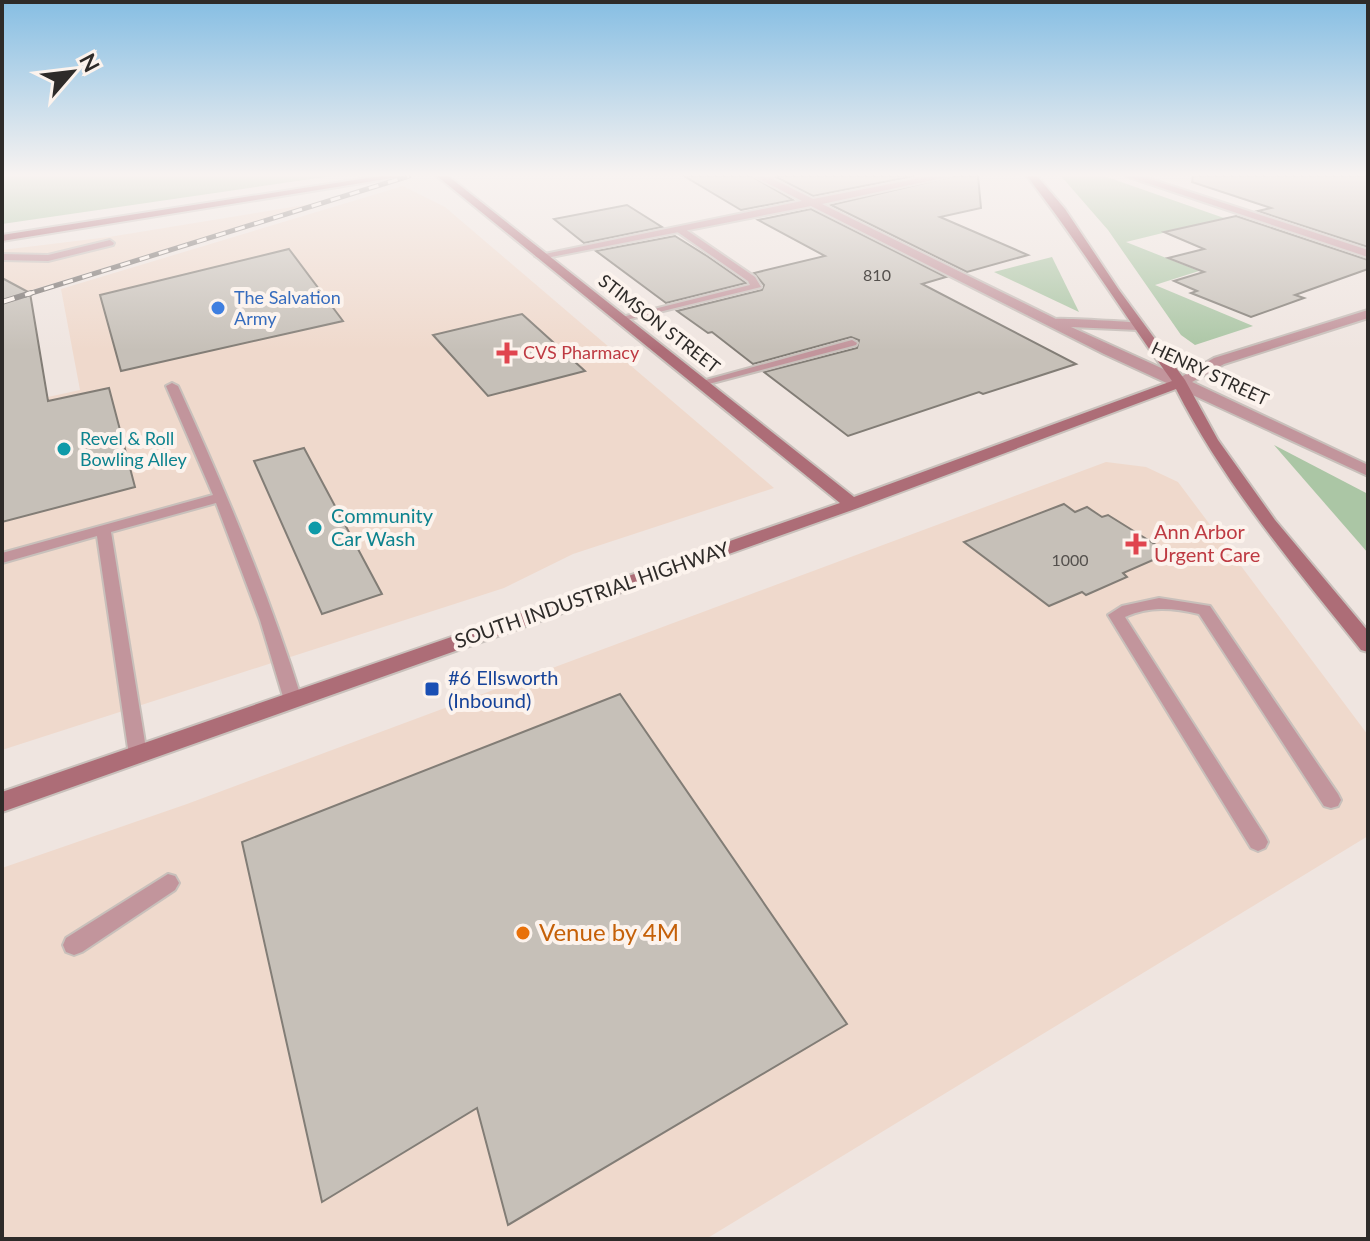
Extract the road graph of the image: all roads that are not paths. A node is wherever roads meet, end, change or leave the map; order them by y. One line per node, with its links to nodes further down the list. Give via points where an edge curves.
1 (28, 234): 8 (street)
2 (514, 234): 11 (street, STIMSON STREET)
3 (654, 234): 11 (street)
4 (686, 234): 15 (lane, via 756,287)
5 (877, 234): 13 (street, HENRY STREET)
6 (1076, 234): 16 (street)
7 (1307, 234): 10 (street)
8 (2, 238)
9 (110, 243): 12 (lane, via 48,258)
10 (1368, 254)
11 (541, 256): 15 (street, STIMSON STREET)
12 (2, 257)
13 (1035, 312): 16 (street, HENRY STREET, via 1080,325); 19 (street, HENRY STREET)
14 (1368, 314): 19 (street, via 1210,364)
15 (622, 320): 18 (street, STIMSON STREET)
16 (1138, 326): 19 (street)
17 (852, 343): 18 (lane)
18 (701, 383): 23 (street, STIMSON STREET)
19 (1180, 383): 21 (street, HENRY STREET); 23 (street, SOUTH INDUSTRIAL HIGHWAY); 26 (street, via 1210,440 1269,524)
20 (172, 386): 22 (lane)
21 (1368, 471)
22 (222, 497): 24 (lane); 27 (lane)
23 (852, 504): 27 (street, SOUTH INDUSTRIAL HIGHWAY)
24 (103, 530): 25 (lane); 28 (lane)
25 (2, 558)
26 (1368, 645)
27 (293, 700): 28 (street, SOUTH INDUSTRIAL HIGHWAY)
28 (138, 755): 30 (street, SOUTH INDUSTRIAL HIGHWAY)
29 (1331, 800): 31 (lane, via 1204,610 1142,603 1116,615)
30 (2, 802)
31 (1258, 842)
32 (168, 883): 33 (lane)
33 (74, 945)

